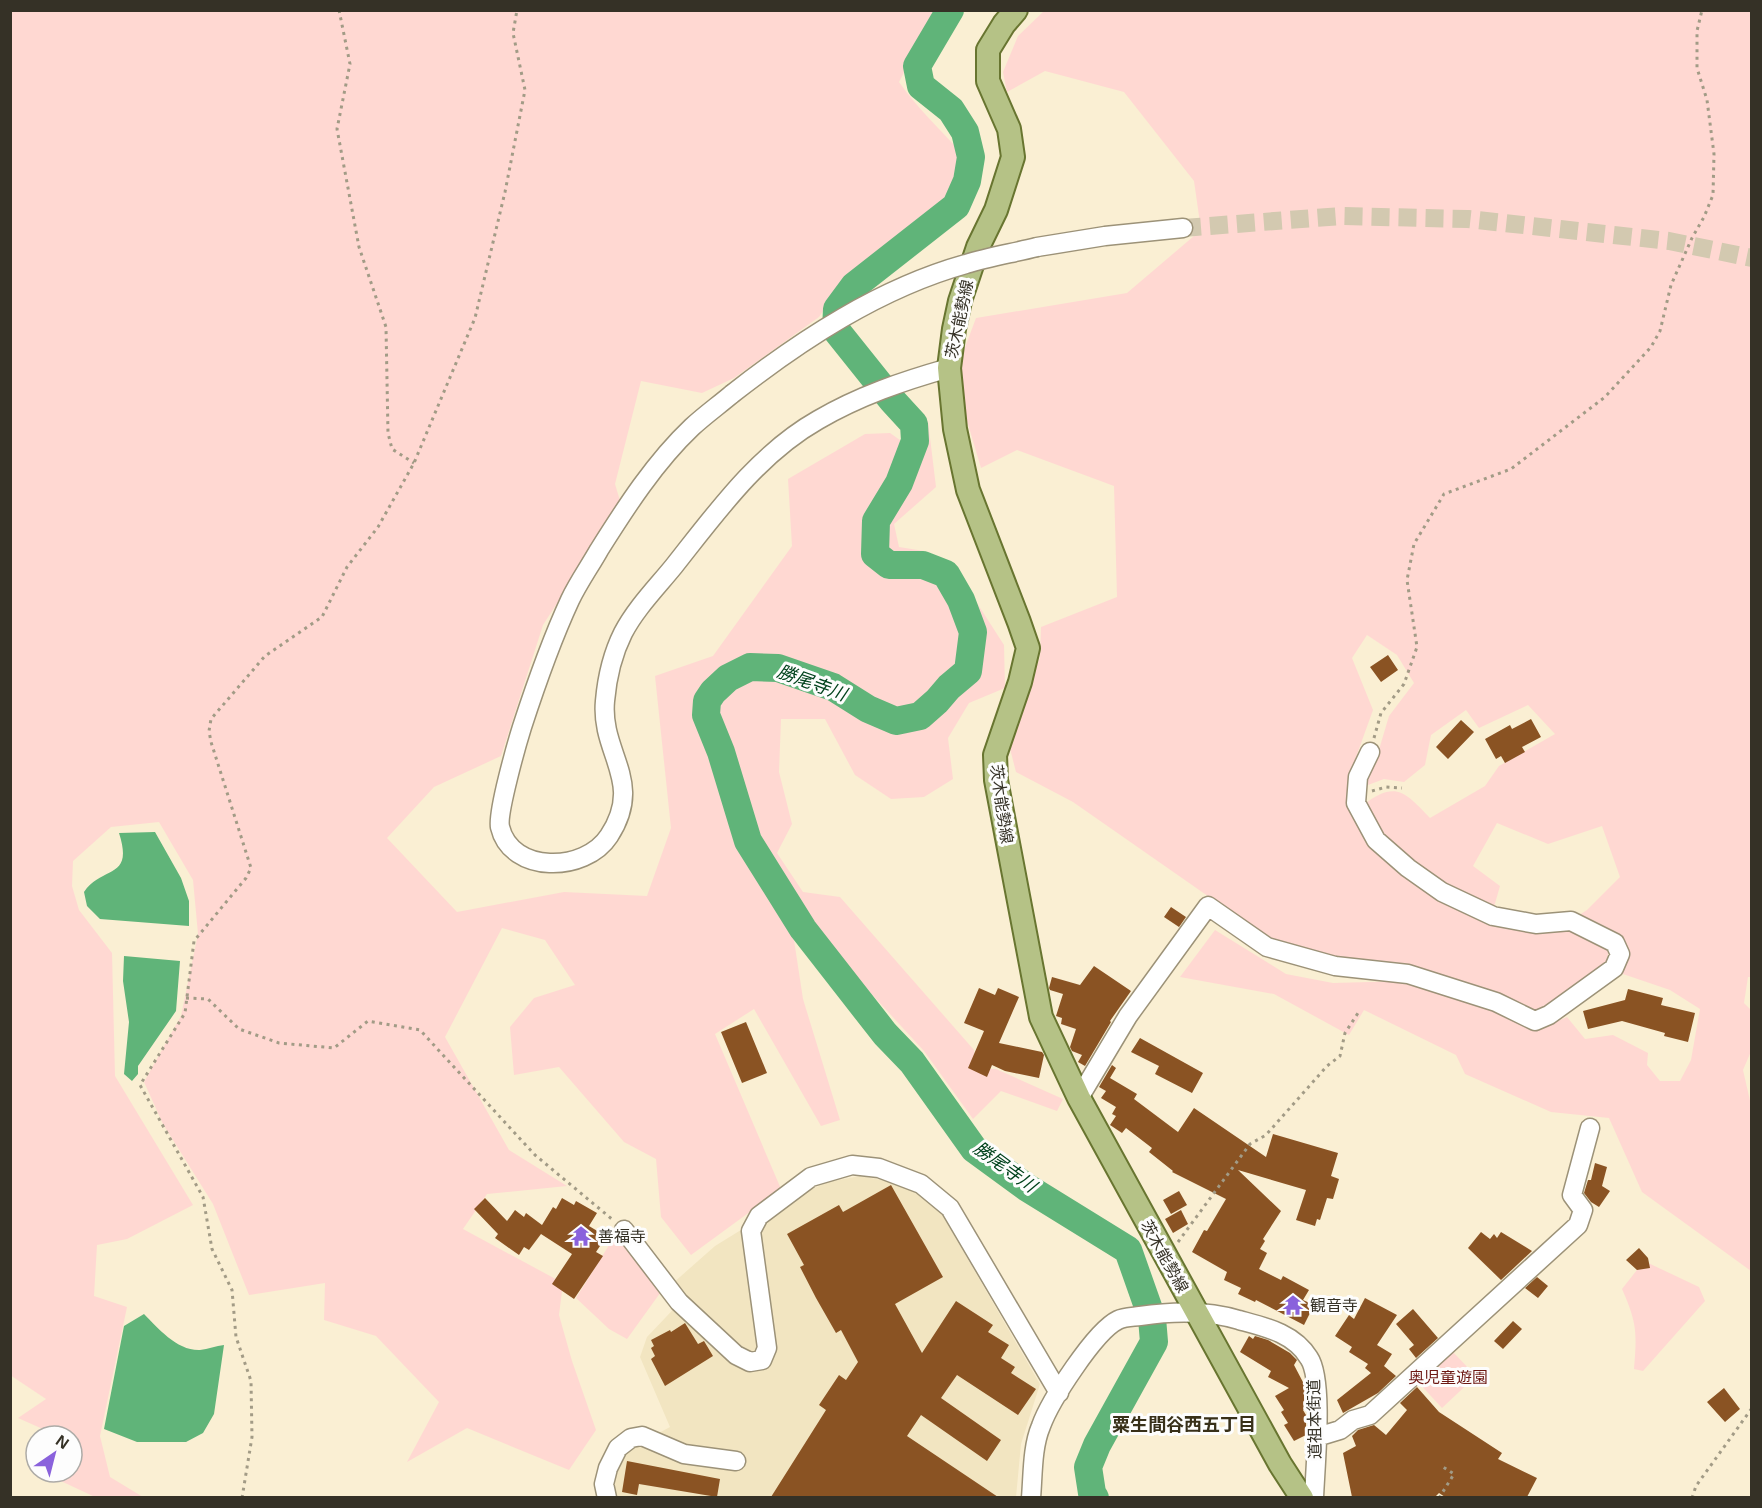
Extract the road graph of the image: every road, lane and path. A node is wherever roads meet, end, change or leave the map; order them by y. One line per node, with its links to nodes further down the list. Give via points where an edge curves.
1 (339, 10): 7 (path, via 350,64 338,129 359,247 386,327 388,433 392,449)
2 (517, 10): 7 (path, via 513,33 525,90 505,192 475,318)
3 (1016, 10): 6 (main road, 茨木能勢線, via 988,50 988,81 1009,129 1013,157 960,301)
4 (1702, 10): 8 (path, via 1697,32 1697,68 1707,100 1714,154 1713,195 1671,285 1660,331 1651,347 1605,398 1511,469 1444,494 1414,544 1407,579 1417,647 1404,684 1381,713)
5 (1183, 228): 6 (street, bridge, via 1037,247 964,264 907,285 836,321 775,360 692,427 647,478 571,597 521,730 499,823 506,843 520,855 544,863 568,862 589,855 608,839 625,796 604,704 610,669 623,633 640,607 753,471 816,420 874,392)
6 (949, 368): 13 (main road, 茨木能勢線, via 968,490 1028,648 995,755 996,780 1041,1017)
7 (414, 464): 11 (path, via 378,527 347,567 322,617 265,656 211,719 209,731 251,868 194,941)
8 (1370, 752): 10 (street, via 1358,777)
9 (1402, 788): 10 (path, via 1370,792)
10 (1356, 803): 13 (street, via 1376,840 1442,892 1493,916 1536,924 1571,921 1615,943 1620,954 1614,968 1549,1016 1535,1020 1496,1002 1408,974 1335,966 1267,947 1208,906 1128,1017)
11 (186, 998): 15 (path, via 208,999 239,1029 279,1043 334,1048 368,1021 420,1030 535,1155); 23 (path, via 185,1013 140,1085 203,1197 212,1249 232,1290 236,1337 251,1381 252,1437)
12 (1358, 1013): 16 (path, via 1345,1033 1340,1056 1266,1135 1250,1144)
13 (1079, 1098): 17 (main road, 茨木能勢線)
14 (1590, 1128): 20 (street, via 1572,1195 1583,1210 1578,1225 1370,1415)
15 (624, 1230): 18 (street, via 679,1302 736,1355 750,1362 762,1359 767,1348 751,1232 759,1216 811,1177 852,1165 879,1168 921,1184 950,1208)
16 (1172, 1247)
17 (1197, 1313): 18 (street, 道祖本街道, via 1167,1311 1119,1319 1090,1347); 20 (street, 道祖本街道, via 1241,1320 1294,1340 1310,1359 1316,1381); 26 (main road, 茨木能勢線)
18 (1059, 1393): 25 (street, via 1041,1426)
19 (1752, 1408): 29 (path)
20 (1317, 1437): 27 (street, 道祖本街道)
21 (736, 1461): 24 (street, via 684,1454 642,1436 631,1438 618,1448 608,1468 604,1484)
22 (1443, 1467): 28 (path, via 1454,1474)
23 (242, 1497)
24 (607, 1497)
25 (1031, 1497)
26 (1302, 1497)
27 (1314, 1497)
28 (1439, 1497)
29 (1692, 1497)

